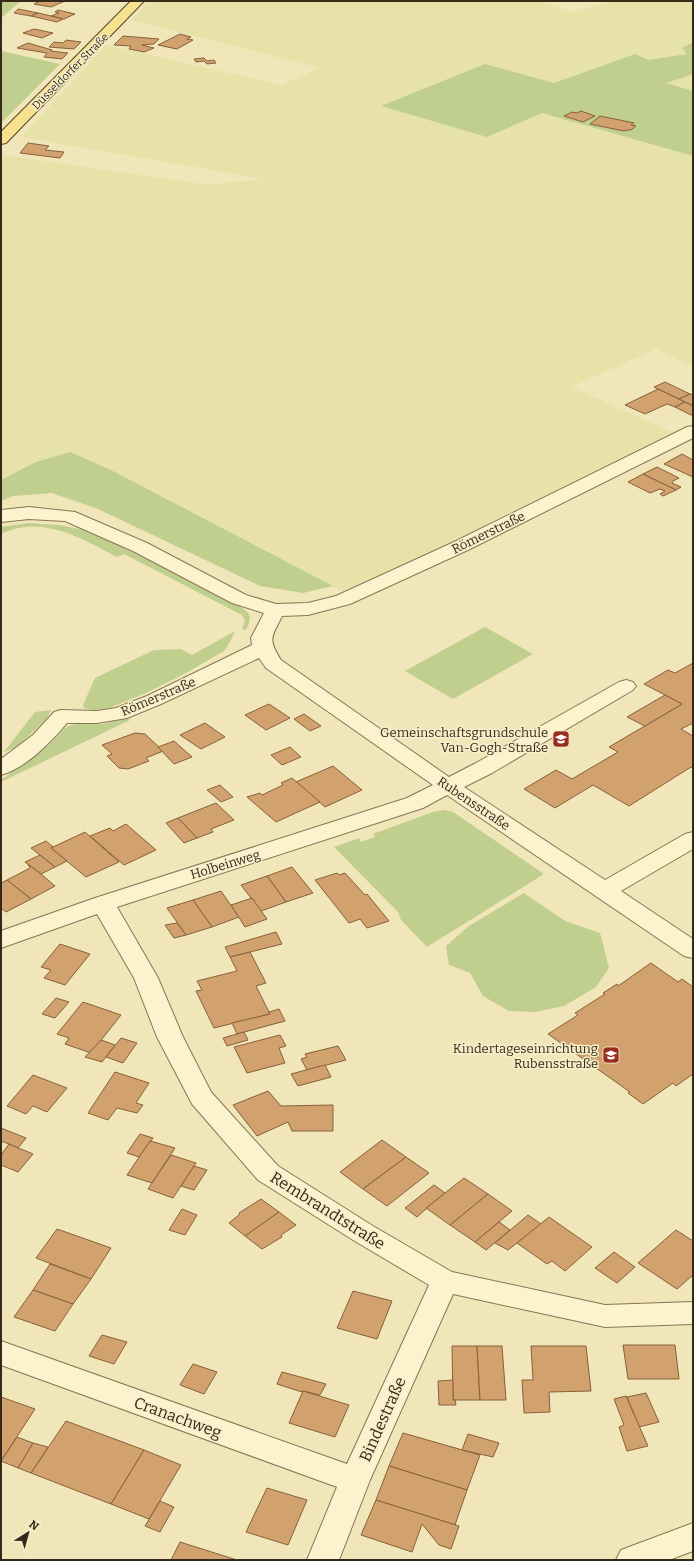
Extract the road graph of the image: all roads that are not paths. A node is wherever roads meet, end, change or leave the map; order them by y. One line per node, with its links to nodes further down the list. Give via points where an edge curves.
1 (138, 1): 2 (main road, Düsseldorfer Straße)
2 (1, 140)
3 (693, 431): 5 (street, Römerstraße, via 461,546 343,600 308,609)
4 (1, 516): 5 (street, Römerstraße, via 29,513 68,516 81,520 140,547 239,599)
5 (275, 610): 6 (street, via 261,638)
6 (263, 648): 8 (street, Römerstraße, via 120,714 97,717 61,716 29,751); 9 (street, Rubensstraße, via 273,664)
7 (626, 686): 9 (street, Holbeinweg)
8 (1, 768)
9 (448, 786): 11 (street, Rubensstraße); 12 (street, Holbeinweg, via 409,805)
10 (693, 839): 11 (street)
11 (604, 891): 14 (street, Rubensstraße)
12 (103, 903): 13 (street, Holbeinweg); 15 (street, Rembrandtstraße, via 146,978 170,1037 201,1097 268,1173)
13 (1, 940)
14 (693, 950)
15 (445, 1281): 16 (street, Rembrandtstraße, via 605,1316); 18 (street, Bindestraße)
16 (693, 1313)
17 (1, 1353): 18 (street, Cranachweg)
18 (354, 1480): 20 (street, Bindestraße)
19 (693, 1537): 21 (street)
20 (323, 1560)
21 (632, 1560)

